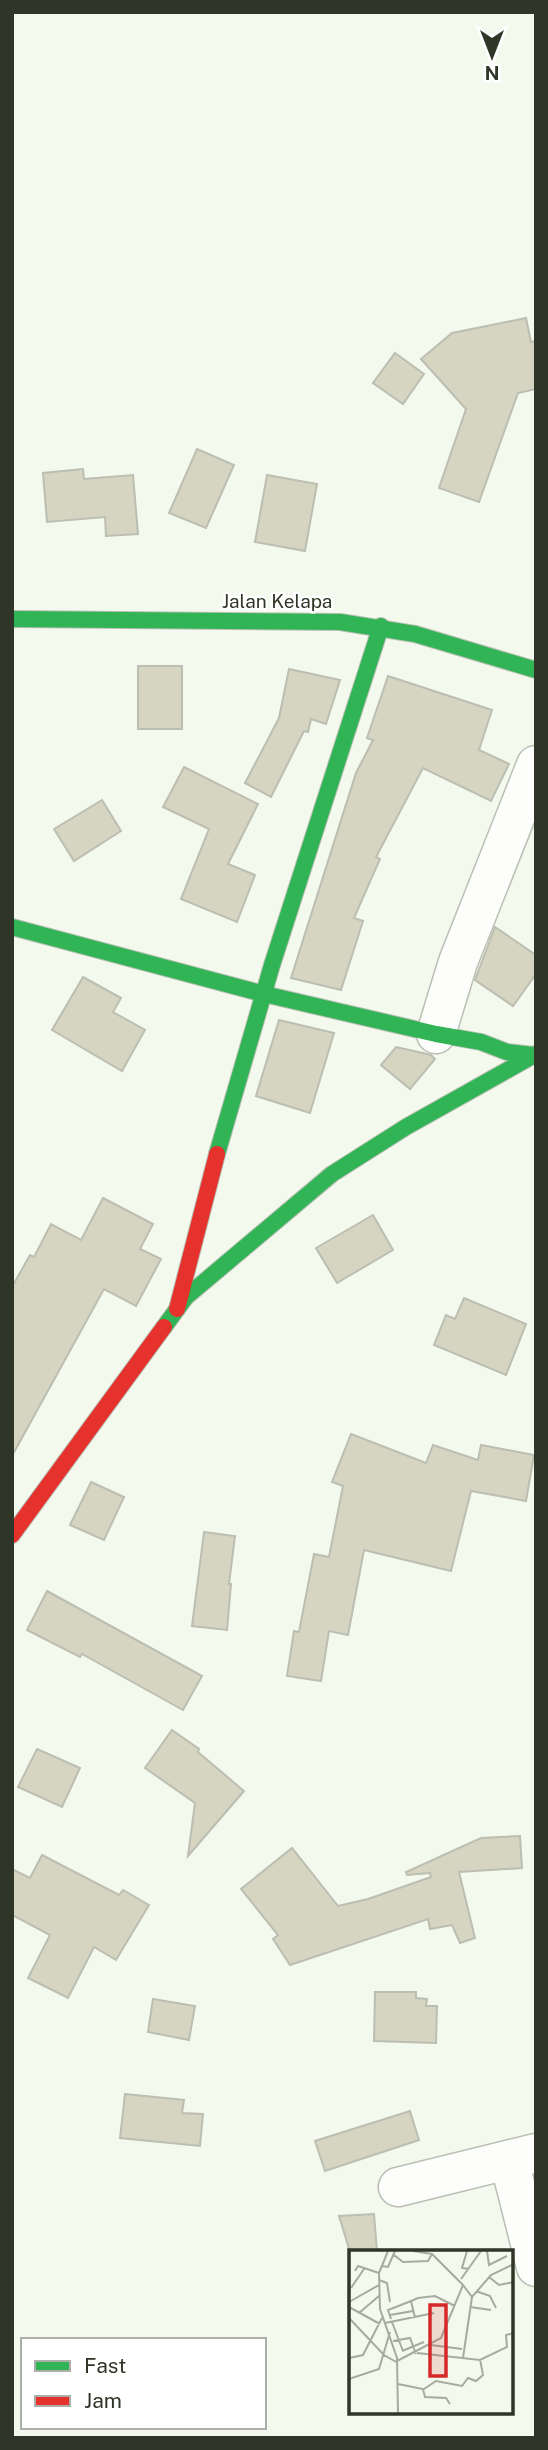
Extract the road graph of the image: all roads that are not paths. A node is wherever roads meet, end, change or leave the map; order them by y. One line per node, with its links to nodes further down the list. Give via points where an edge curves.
1 (12, 619): 2 (street, Jalan Kelapa)
2 (382, 626): 3 (street, Jalan Kelapa); 6 (street)
3 (536, 670)
4 (536, 765): 7 (street, via 458,962)
5 (12, 927): 6 (street)
6 (264, 994): 7 (street); 9 (street)
7 (436, 1034): 8 (street)
8 (534, 1055): 9 (street, via 332,1174)
9 (177, 1308): 10 (street)
10 (12, 1535)
11 (522, 2157): 12 (street); 13 (street)
12 (398, 2188)
13 (536, 2267)

